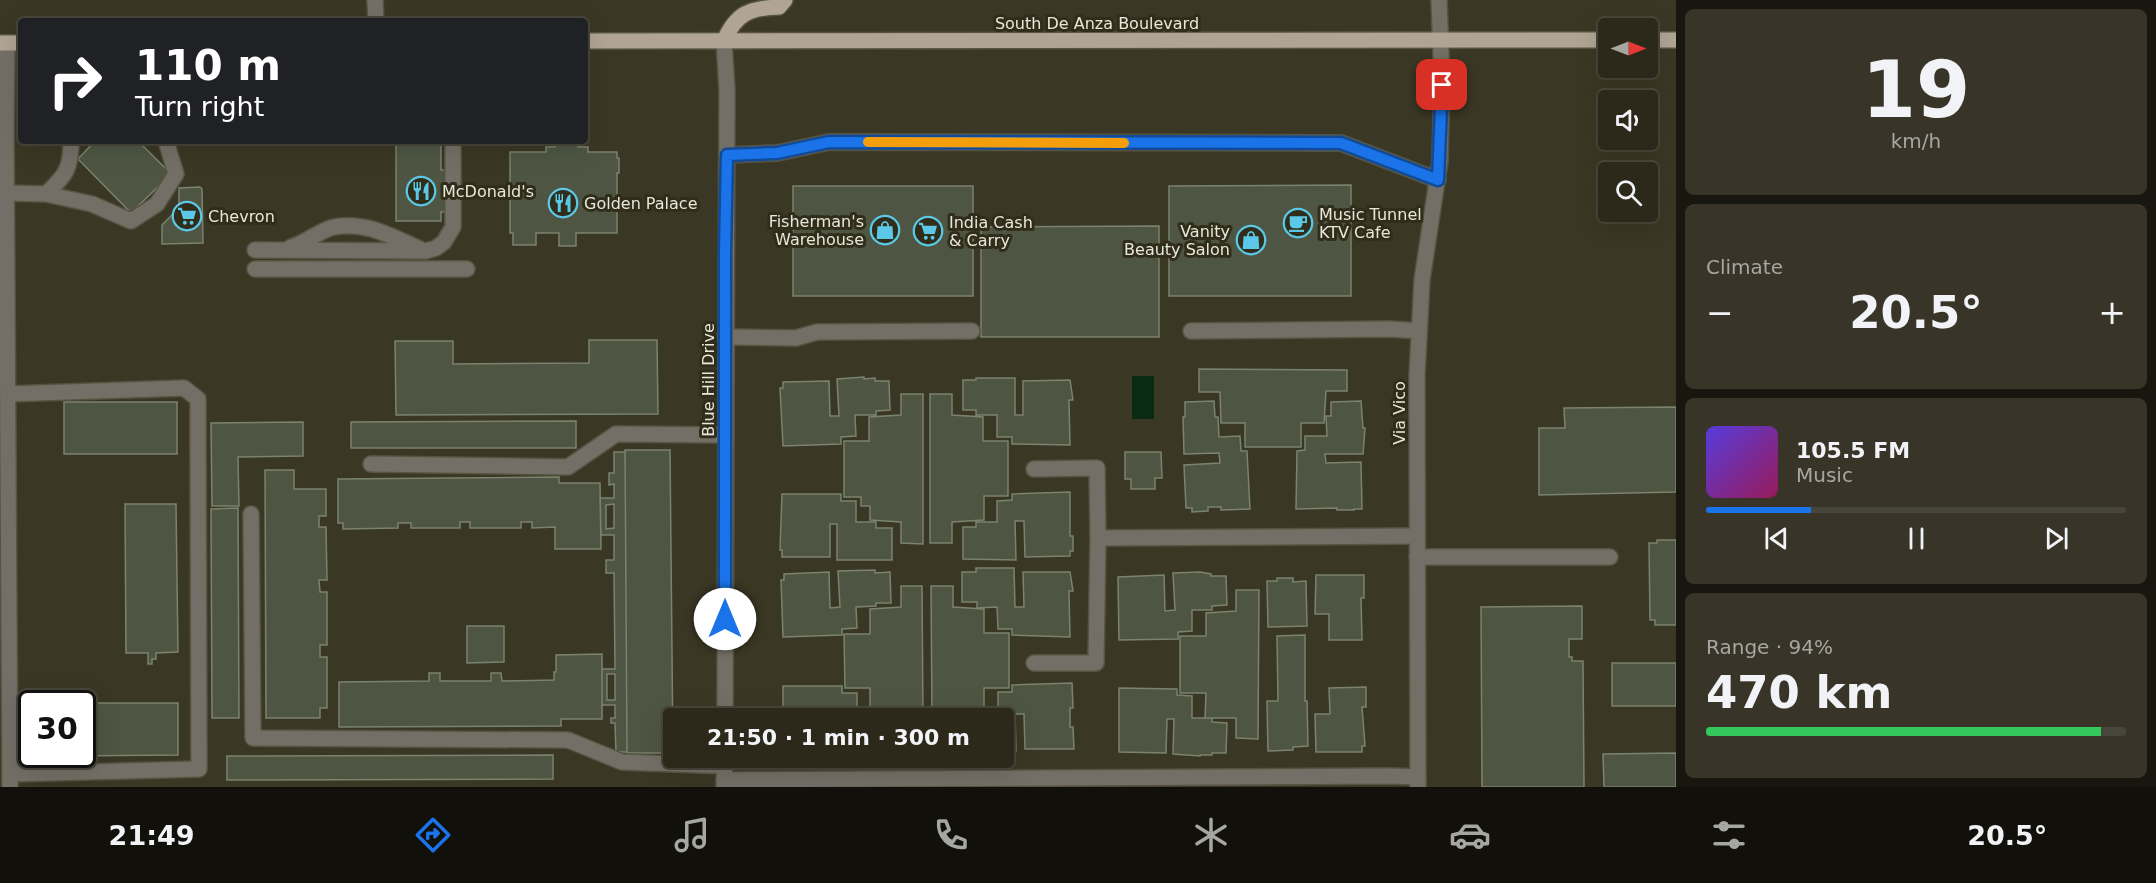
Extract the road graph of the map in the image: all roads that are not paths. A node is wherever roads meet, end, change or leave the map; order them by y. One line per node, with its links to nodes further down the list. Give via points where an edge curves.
1 (375, 0): 4 (street)
2 (786, 0): 10 (main road, via 780,7 758,8 740,16)
3 (1439, 0): 5 (street, Via Vico)
4 (376, 18)
5 (1439, 40): 6 (main road, South De Anza Boulevard); 10 (main road, South De Anza Boulevard); 17 (street, Via Vico, via 1442,85)
6 (1598, 40)
7 (1658, 40): 8 (main road)
8 (1676, 40)
9 (588, 41): 10 (main road, South De Anza Boulevard)
10 (724, 42): 16 (street, Blue Hill Drive)
11 (9, 43): 12 (street)
12 (3, 131): 18 (street)
13 (71, 144): 19 (street, via 64,177)
14 (167, 144): 19 (street, via 176,174 157,204 131,221 92,204)
15 (453, 144): 23 (street, via 453,227 444,242)
16 (727, 155): 17 (street, via 777,153 829,142 1341,143); 30 (street, Blue Hill Drive)
17 (1438, 180): 29 (street, Via Vico, via 1422,280)
18 (6, 193): 19 (street); 20 (street)
19 (46, 194)
20 (3, 211): 26 (street)
21 (255, 250): 22 (street)
22 (280, 250): 23 (street); 23 (street, via 333,227 370,227)
23 (426, 251)
24 (255, 269): 25 (street)
25 (467, 269)
26 (3, 292): 31 (street)
27 (972, 331): 30 (street, via 817,332 796,339)
28 (1191, 331): 29 (street)
29 (1419, 331): 36 (street, Via Vico)
30 (725, 337): 32 (street, Blue Hill Drive)
31 (8, 394): 43 (street); 43 (street, via 184,388 198,399 198,769)
32 (726, 435): 33 (street, via 616,434 568,466); 41 (street, Blue Hill Drive)
33 (372, 464)
34 (1034, 469): 37 (street, via 1097,468)
35 (251, 514): 42 (street, via 253,738 568,740 622,762)
36 (1417, 536): 37 (street); 38 (street, Via Vico)
37 (1098, 538): 40 (street, via 1096,663)
38 (1417, 557): 39 (street); 46 (street, Via Vico)
39 (1610, 557)
40 (1034, 663)
41 (725, 708)
42 (724, 773): 48 (street)
43 (10, 781)
44 (1229, 782): 45 (street); 47 (street)
45 (1287, 782): 46 (street, via 1390,776)
46 (1418, 782)
47 (910, 783): 48 (street)
48 (847, 784)

